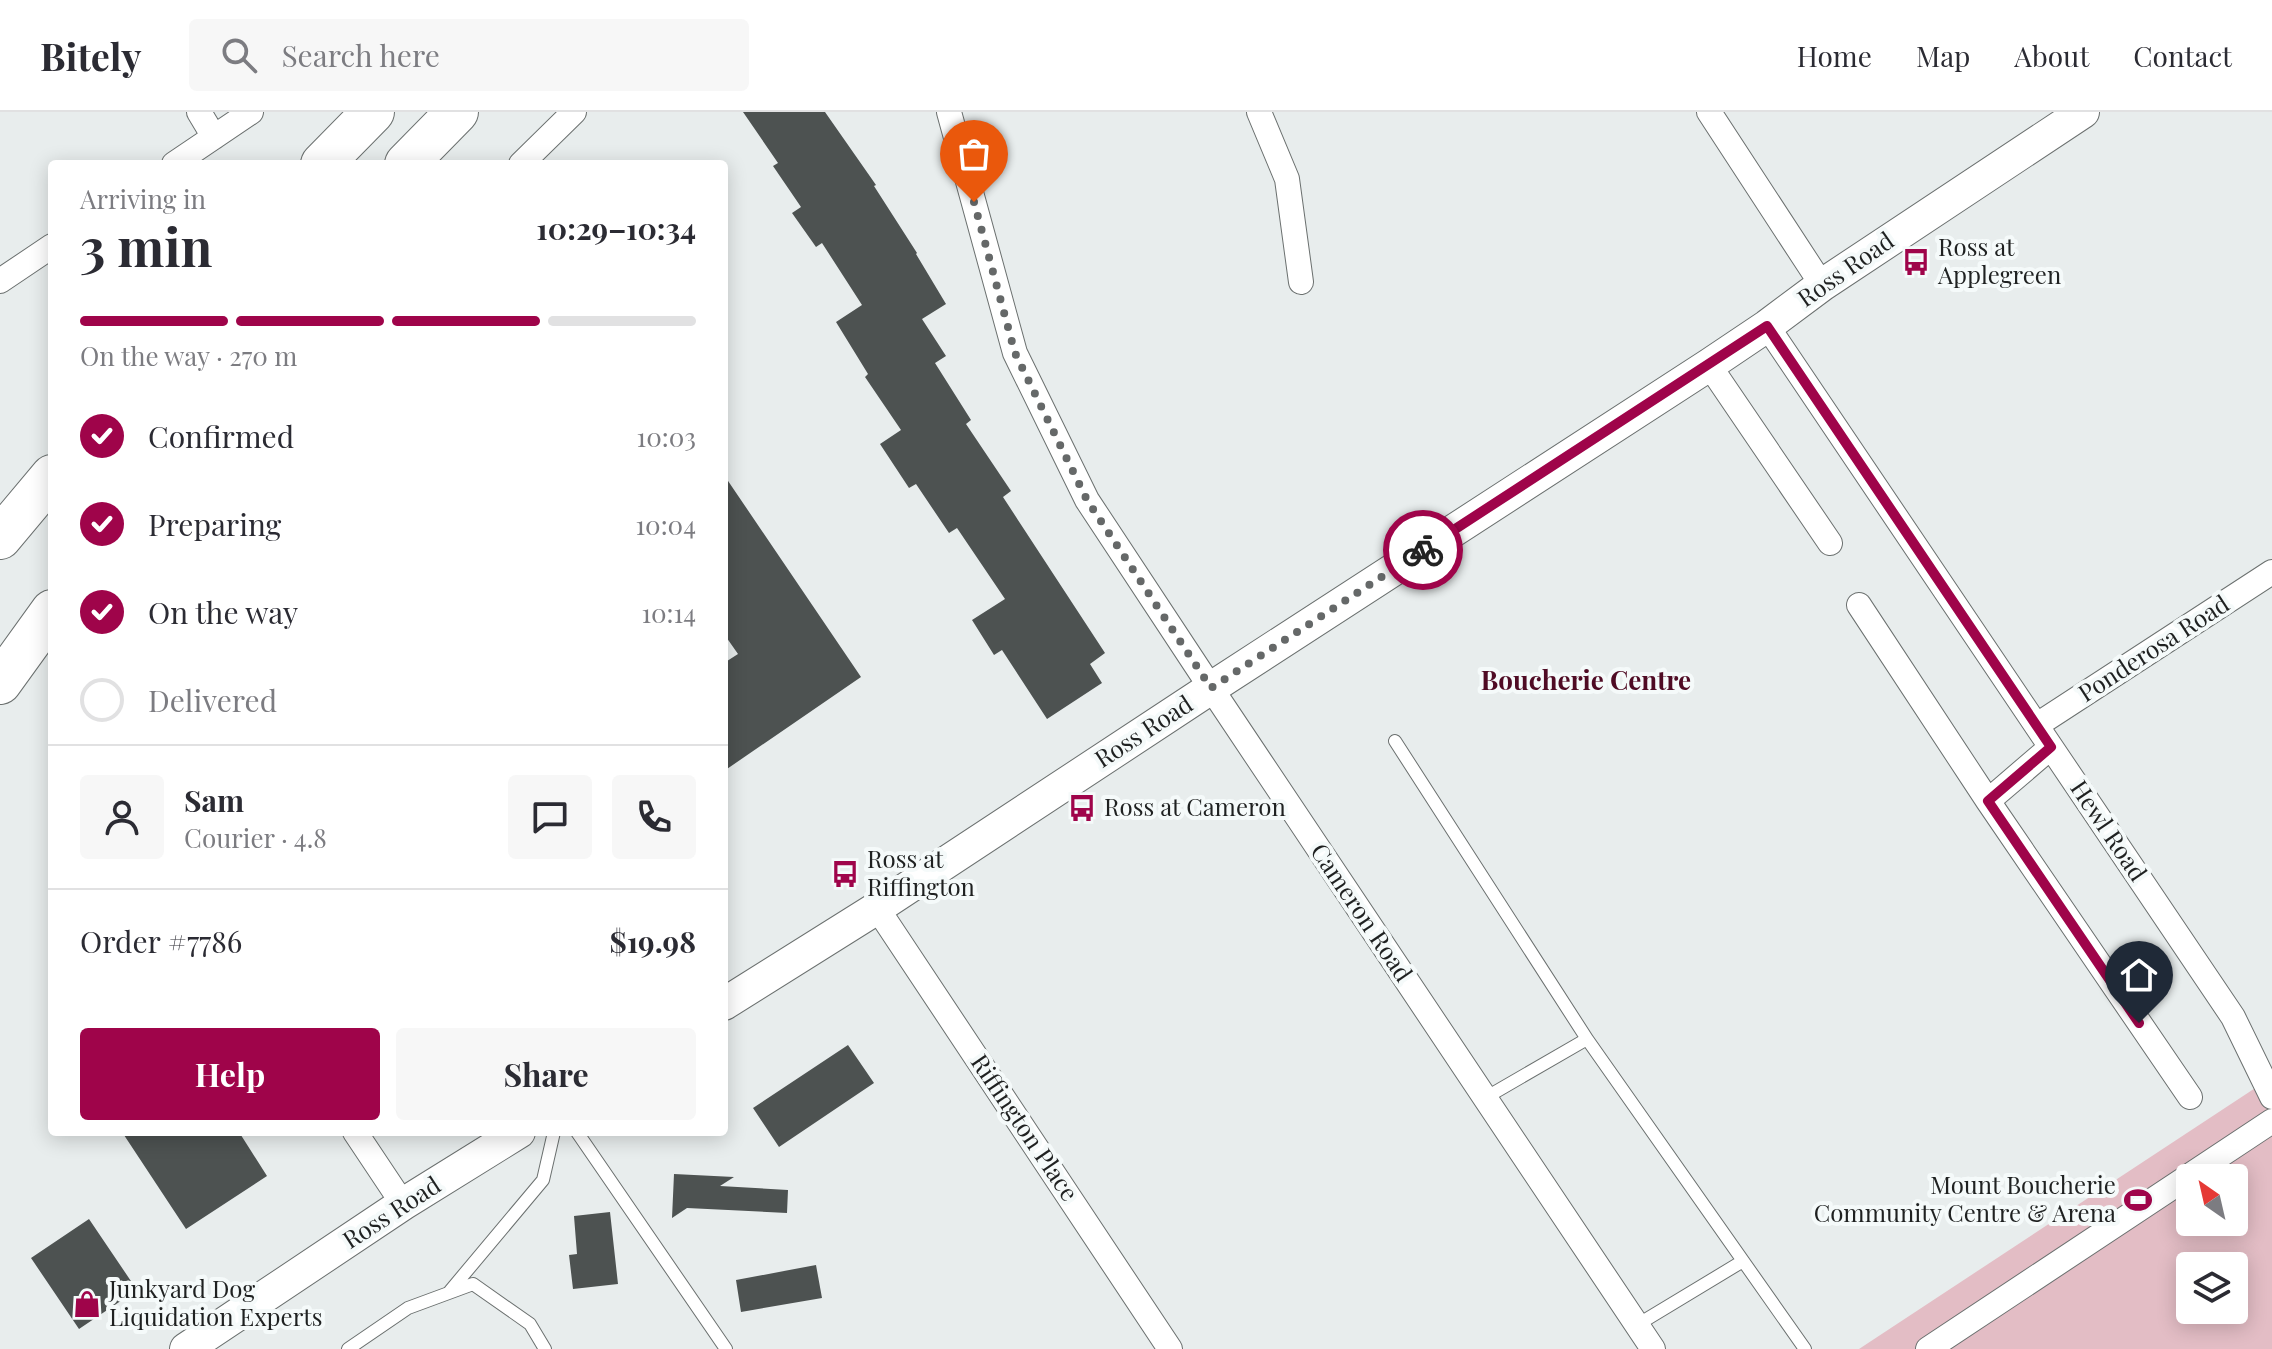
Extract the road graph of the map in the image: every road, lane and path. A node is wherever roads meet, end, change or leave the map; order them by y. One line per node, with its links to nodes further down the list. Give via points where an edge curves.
1 (199, 112): 10 (street)
2 (251, 112): 10 (street)
3 (373, 112): 12 (highway)
4 (457, 112): 13 (highway)
5 (574, 112): 14 (street)
6 (949, 112): 28 (street, Cameron Road, via 1015,353 1087,500)
7 (1259, 112): 17 (street, via 1287,179)
8 (1709, 112): 18 (street)
9 (2083, 112): 18 (street, Ross Road)
10 (214, 137): 11 (street)
11 (180, 160)
12 (326, 160)
13 (410, 160)
14 (525, 160)
15 (48, 249): 16 (street)
16 (0, 281)
17 (1301, 282)
18 (1822, 285): 19 (street, Ross Road)
19 (1767, 326): 20 (street, Ross Road); 29 (street, Hewl Road)
20 (1709, 365): 23 (street); 28 (street, Ross Road)
21 (48, 481): 22 (highway)
22 (0, 538)
23 (1830, 543)
24 (2272, 572): 29 (street, Ponderosa Road)
25 (1859, 605): 32 (street)
26 (48, 617): 27 (highway)
27 (0, 683)
28 (1211, 688): 33 (street, Ross Road); 38 (street, Cameron Road)
29 (2037, 725): 31 (street, Hewl Road)
30 (1395, 741): 35 (lane)
31 (2051, 747): 32 (street); 37 (street, Hewl Road, via 2233,1017)
32 (1988, 801): 36 (street)
33 (877, 908): 34 (street, Ross Road); 52 (street, Riffington Place)
34 (728, 1001)
35 (1587, 1039): 38 (lane); 45 (lane)
36 (2190, 1097)
37 (2272, 1097)
38 (1485, 1098): 47 (street, Cameron Road)
39 (2272, 1121): 55 (street)
40 (358, 1136): 44 (street)
41 (513, 1136): 44 (street, Ross Road)
42 (553, 1136): 46 (lane, via 543,1180)
43 (580, 1136): 51 (lane)
44 (403, 1204): 48 (street, Ross Road)
45 (1743, 1261): 47 (lane); 54 (lane)
46 (448, 1293): 49 (lane, via 408,1308); 50 (lane, via 473,1284 530,1324)
47 (1637, 1325): 53 (street, Cameron Road)
48 (186, 1349)
49 (348, 1349)
50 (545, 1349)
51 (726, 1349)
52 (1170, 1349)
53 (1653, 1349)
54 (1805, 1349)
55 (1928, 1349)

